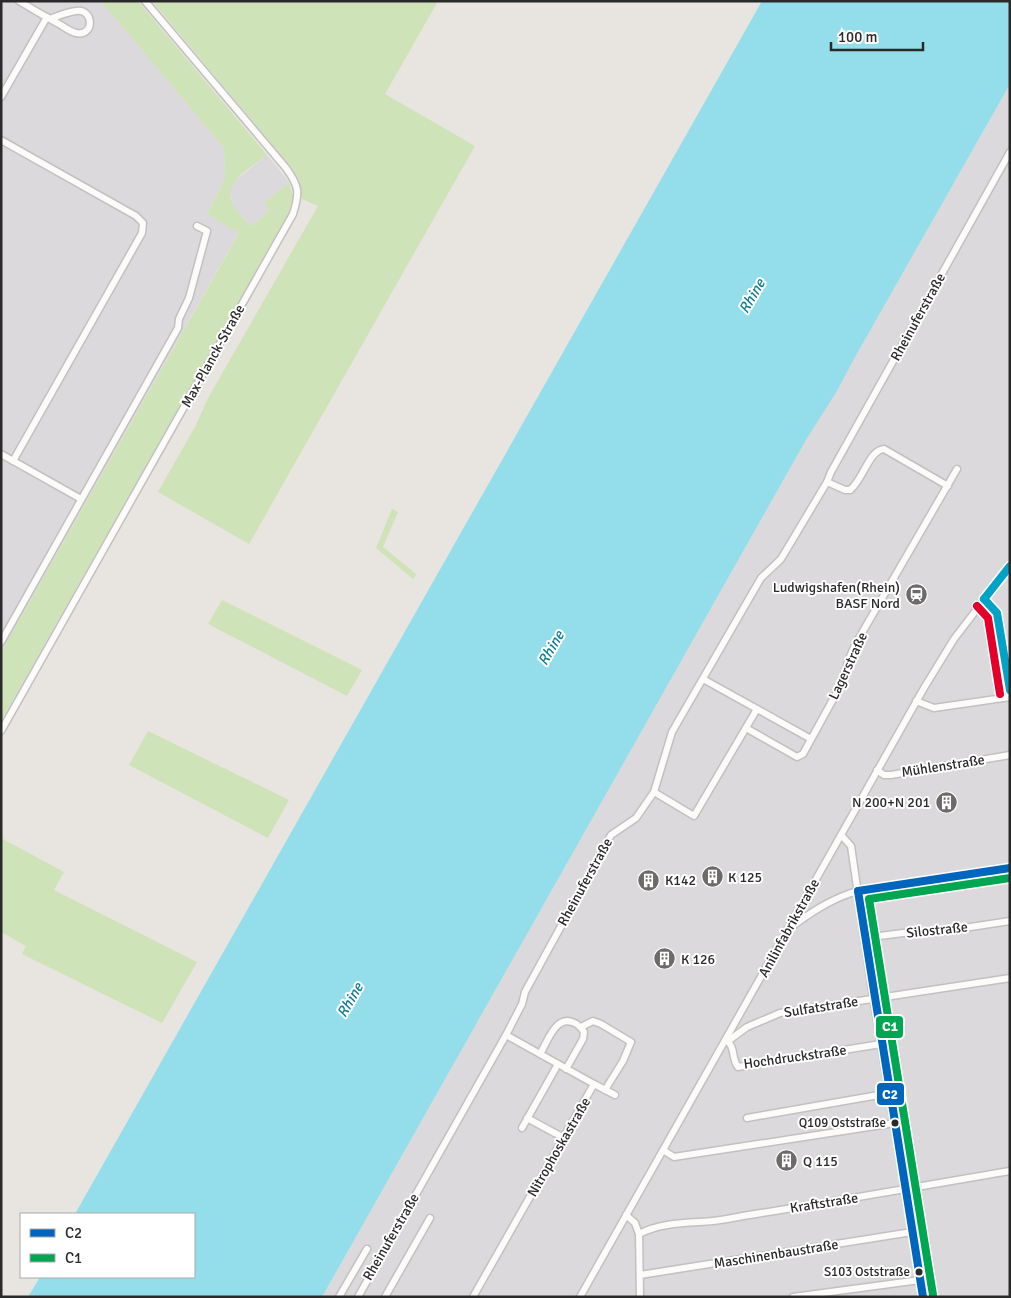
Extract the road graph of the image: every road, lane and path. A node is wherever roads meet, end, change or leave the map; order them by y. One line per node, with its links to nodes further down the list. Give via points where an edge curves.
1 (19, 1): 3 (street)
2 (145, 1): 24 (street, Max-Planck-Straße, via 286,168 296,185 298,198 293,214)
3 (48, 18): 3 (street, via 75,34 88,30 91,23 89,16 76,10); 4 (street)
4 (1, 98)
5 (1, 140): 9 (street, via 143,222 142,233)
6 (1010, 152): 11 (street, Rheinuferstraße)
7 (197, 226): 13 (street, via 207,231 178,328)
8 (1, 454): 9 (street)
9 (13, 461): 13 (street)
10 (957, 470): 12 (street, Lagerstraße)
11 (827, 482): 12 (street, via 850,490 860,480 878,449 884,449); 18 (street, Rheinuferstraße, via 785,553 762,578)
12 (948, 486): 25 (street, Lagerstraße, via 856,646 842,683)
13 (81, 499): 16 (street)
14 (1010, 566): 15 (street, Anilinfabrikstraße)
15 (984, 599): 17 (street, via 997,613); 21 (street, Anilinfabrikstraße, via 954,639)
16 (1, 642)
17 (1007, 646): 19 (street)
18 (703, 679): 22 (street); 28 (street, Rheinuferstraße, via 672,732)
19 (1010, 692)
20 (1010, 697): 21 (street, via 934,708)
21 (916, 701): 27 (street, Anilinfabrikstraße)
22 (757, 709): 23 (street); 25 (street)
23 (746, 728): 25 (street, Lagerstraße, via 797,757 803,754); 28 (street, via 694,816)
24 (1, 731)
25 (811, 739)
26 (1010, 756): 27 (street, Mühlenstraße, via 891,775 884,775)
27 (878, 770): 29 (street, Anilinfabrikstraße)
28 (654, 792): 38 (street, Rheinuferstraße, via 636,818 611,834 525,992)
29 (841, 834): 31 (street, via 851,846); 33 (street, Anilinfabrikstraße)
30 (1010, 868): 31 (street)
31 (858, 891): 33 (street, via 833,899); 34 (street)
32 (1010, 921): 34 (street, Silostraße)
33 (787, 930): 39 (street, Anilinfabrikstraße)
34 (864, 938): 36 (street)
35 (1010, 978): 36 (street, Sulfatstraße)
36 (874, 1000): 39 (street, Sulfatstraße, via 780,1013 747,1027); 40 (street)
37 (581, 1027): 41 (street, via 562,1022); 43 (street, via 583,1039); 45 (street, via 593,1021 631,1042)
38 (506, 1035): 41 (street, Nitrophoskastraße); 64 (street, Rheinuferstraße)
39 (727, 1040): 40 (street, Hochdruckstraße, via 733,1046 736,1065 743,1067); 53 (street, Anilinfabrikstraße)
40 (882, 1044): 46 (street)
41 (540, 1054): 42 (street, Nitrophoskastraße)
42 (558, 1064): 43 (street, Nitrophoskastraße); 48 (street)
43 (566, 1069): 44 (street, Nitrophoskastraße)
44 (594, 1084): 45 (street); 52 (street, Nitrophoskastraße)
45 (605, 1090): 47 (street)
46 (890, 1093): 49 (street); 50 (street)
47 (615, 1095)
48 (528, 1118): 51 (street); 52 (street)
49 (747, 1118)
50 (895, 1123): 53 (street, via 674,1157); 55 (street)
51 (522, 1128)
52 (564, 1138): 66 (street, Nitrophoskastraße)
53 (663, 1150): 56 (street, Anilinfabrikstraße)
54 (1010, 1171): 55 (street, Kraftstraße)
55 (906, 1188): 58 (street); 59 (street, Kraftstraße, via 734,1218 679,1223)
56 (626, 1215): 59 (street, via 635,1223); 67 (street, Anilinfabrikstraße)
57 (430, 1218): 65 (street)
58 (912, 1232): 61 (street, Maschinenbaustraße); 62 (street)
59 (639, 1234): 61 (street)
60 (367, 1248): 63 (street)
61 (640, 1275): 68 (street)
62 (920, 1280): 69 (street); 70 (street)
63 (340, 1297)
64 (358, 1297)
65 (386, 1297)
66 (473, 1297)
67 (580, 1297)
68 (640, 1297)
69 (793, 1297)
70 (923, 1297)

